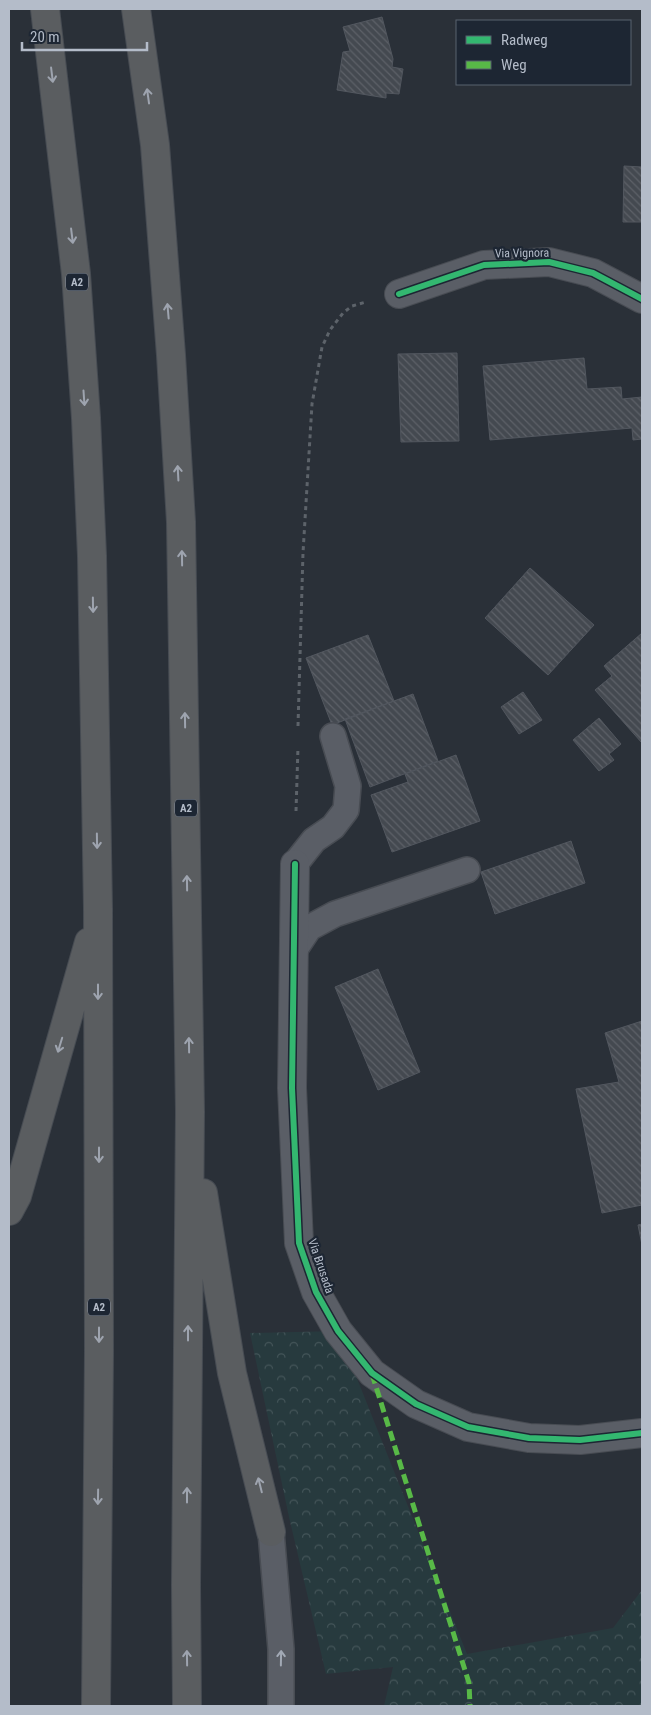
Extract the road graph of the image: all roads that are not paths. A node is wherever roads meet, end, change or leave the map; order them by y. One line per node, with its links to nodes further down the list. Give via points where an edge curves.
1 (45, 9): 8 (highway, A2, one-way to 8, via 76,274 86,418 92,556)
2 (136, 9): 10 (highway, A2, one-way to 2, via 181,522 156,154)
3 (399, 294): 4 (street, Via Vignora, via 484,265 549,262 593,273)
4 (642, 299)
5 (332, 736): 6 (lane, via 348,786 346,810 333,827 314,840)
6 (295, 864): 9 (street, Via Brusada)
7 (467, 870): 9 (lane, via 336,914 309,928)
8 (98, 909): 11 (highway, A2, one-way to 11); 14 (highway, A2, one-way to 14)
9 (293, 952): 12 (street, Via Brusada, via 292,1088 299,1243 316,1292 338,1332 372,1373 416,1404 468,1426 529,1438 580,1440)
10 (190, 1112): 13 (highway, A2, one-way to 10, via 232,1373); 15 (highway, A2, one-way to 10)
11 (9, 1212)
12 (642, 1433)
13 (271, 1532): 16 (lane, one-way to 13, via 281,1649)
14 (96, 1706)
15 (187, 1706)
16 (281, 1706)

